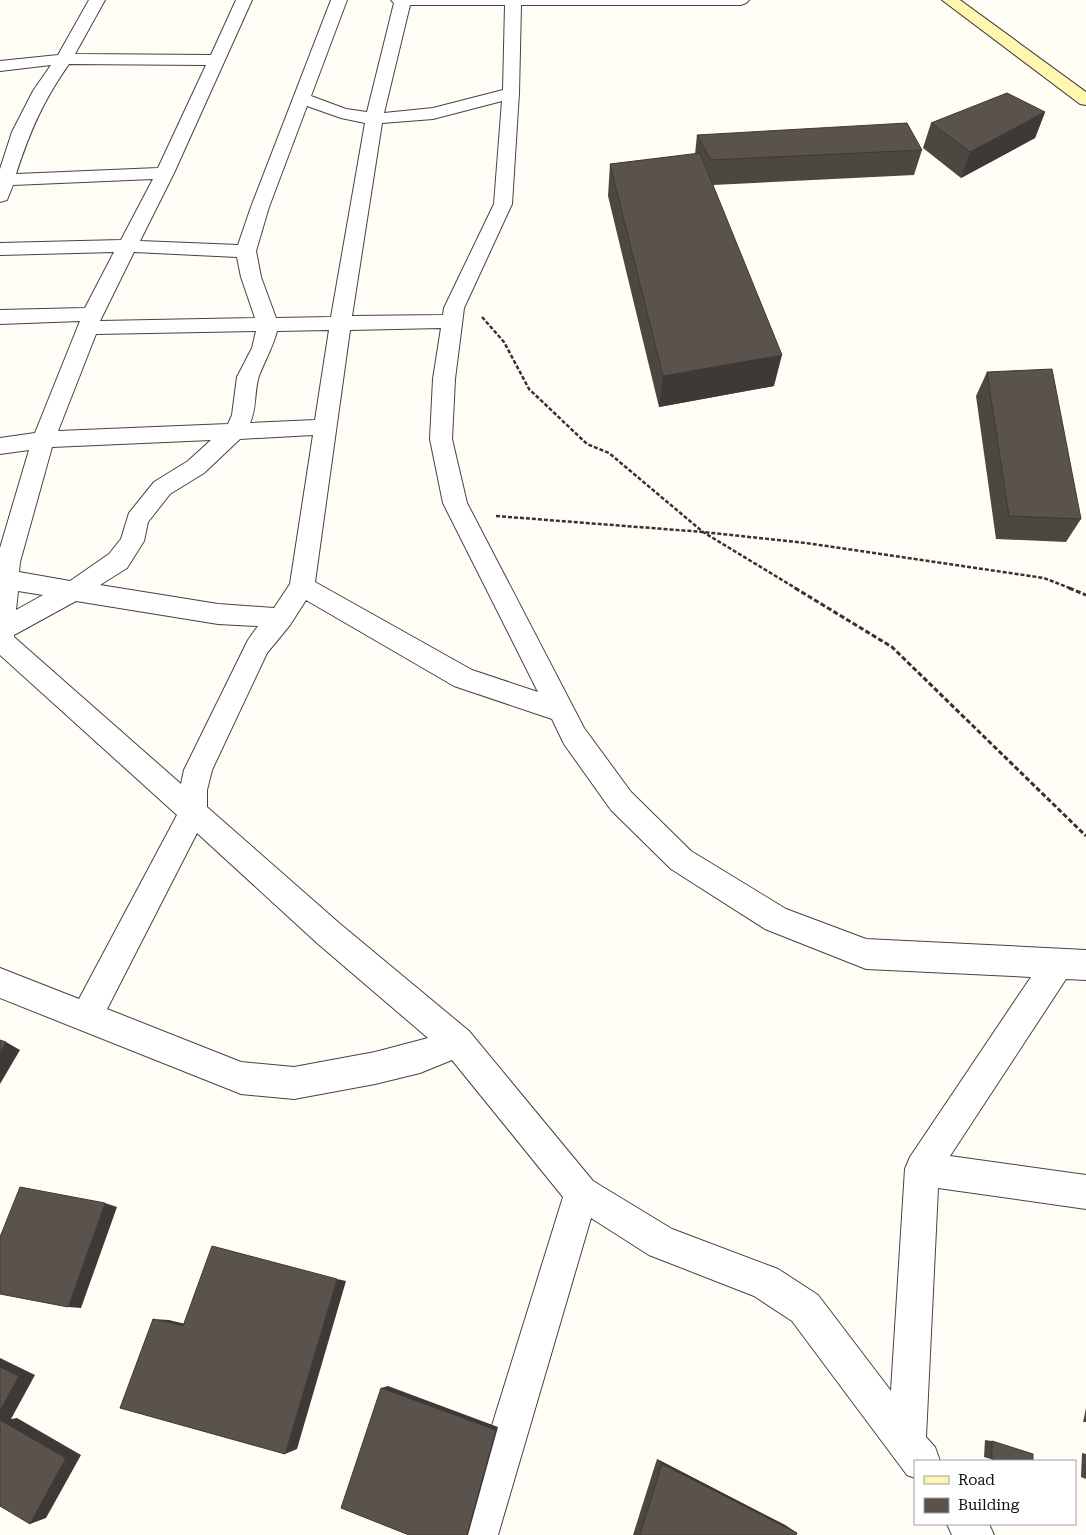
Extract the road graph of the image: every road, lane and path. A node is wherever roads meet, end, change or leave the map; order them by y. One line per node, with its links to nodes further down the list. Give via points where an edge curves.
1 (97, 0): 9 (street)
2 (244, 0): 10 (street)
3 (340, 0): 13 (street)
4 (398, 0): 5 (street)
5 (403, 0): 8 (street); 15 (street)
6 (741, 0): 8 (street)
7 (950, 0): 14 (main road)
8 (512, 1): 12 (street)
9 (64, 59): 10 (street); 11 (street); 17 (street, via 41,91)
10 (217, 60): 16 (street)
11 (0, 66)
12 (511, 93): 15 (street, via 399,119); 21 (street, via 503,204)
13 (302, 98): 15 (street, via 351,116); 20 (street)
14 (1086, 100)
15 (374, 119): 25 (street)
16 (164, 173): 17 (street); 18 (street)
17 (1, 185)
18 (128, 246): 19 (street); 20 (street); 23 (street)
19 (0, 250)
20 (246, 251): 26 (street, via 251,277)
21 (461, 293): 24 (street); 32 (path, via 504,342 529,389 587,444 609,453)
22 (0, 317): 23 (street)
23 (90, 321): 26 (street); 29 (street)
24 (452, 321): 25 (street); 31 (street, via 444,379 441,439 455,504)
25 (340, 324): 26 (street); 27 (street)
26 (268, 325): 28 (street, via 262,348 248,377 243,415)
27 (326, 427): 28 (street); 34 (street)
28 (236, 431): 29 (street); 35 (street, via 196,468 162,488 137,519 132,541 118,562)
29 (43, 440): 30 (street); 33 (street)
30 (0, 446)
31 (460, 513): 32 (path); 39 (street)
32 (703, 532): 36 (path, via 806,542 1044,578); 41 (path, via 892,647)
33 (5, 568): 35 (street); 38 (street)
34 (302, 586): 37 (street); 39 (street, via 464,678)
35 (75, 590): 37 (street, via 218,614); 38 (street)
36 (1086, 595)
37 (281, 618): 40 (street, via 257,647 198,770 193,790)
38 (2, 639): 40 (street)
39 (562, 711): 42 (street, via 574,736 621,801 682,860 776,919 866,954)
40 (193, 812): 44 (street); 45 (street, via 328,933)
41 (1086, 836)
42 (1072, 965): 46 (street)
43 (0, 983): 44 (street)
44 (86, 1017): 45 (street, via 240,1078 294,1083 420,1057)
45 (458, 1042): 48 (street)
46 (922, 1169): 47 (street); 49 (street)
47 (1086, 1192)
48 (581, 1193): 49 (street, via 661,1243 765,1282 805,1308); 50 (street)
49 (914, 1452)
50 (478, 1535)

